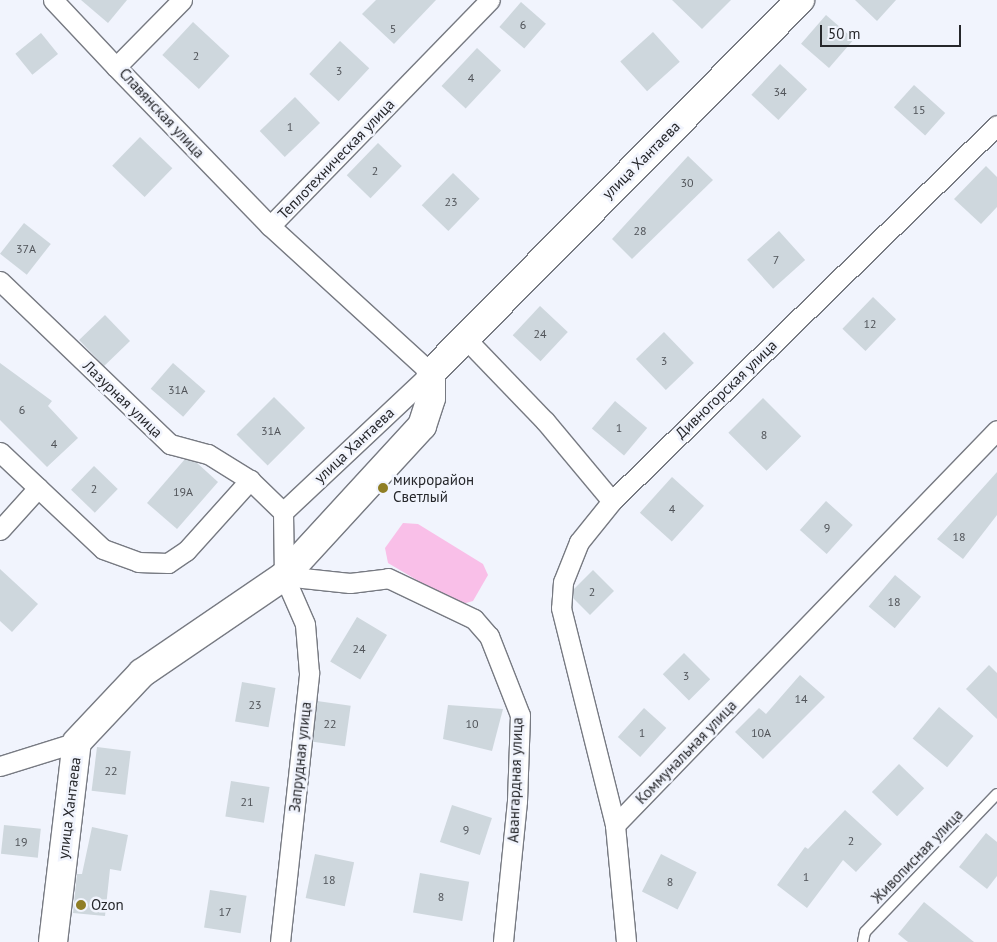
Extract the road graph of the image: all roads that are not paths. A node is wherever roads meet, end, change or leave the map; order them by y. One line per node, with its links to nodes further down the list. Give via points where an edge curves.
1 (53, 0): 5 (street)
2 (182, 0): 5 (street, Славянская улица)
3 (490, 0): 7 (street, Теплотехническая улица)
4 (800, 0): 9 (street, улица Хантаева)
5 (116, 67): 7 (street, Славянская улица)
6 (997, 125): 15 (street, Дивногорская улица)
7 (270, 226): 10 (street, Теплотехническая улица)
8 (0, 282): 13 (street, Лазурная улица, via 170,444 208,454)
9 (466, 339): 10 (street, улица Хантаева); 15 (street, via 545,421)
10 (431, 373): 16 (street, улица Хантаева); 18 (street, улица Хантаева, via 431,398 422,426)
11 (997, 430): 22 (street, Коммунальная улица)
12 (0, 452): 14 (street)
13 (250, 480): 14 (street, via 186,552 168,563 138,562 103,548); 16 (street, Лазурная улица)
14 (38, 488): 17 (street)
15 (612, 501): 22 (street, via 579,542 564,582 561,608)
16 (283, 512): 18 (street)
17 (0, 530)
18 (284, 576): 19 (street, улица Хантаева, via 142,673); 24 (street, Запрудная улица, via 306,624 309,673); 25 (street, Авангардная улица, via 350,583 388,578 474,619 489,636 520,715 517,801)
19 (76, 742): 20 (street); 23 (street, улица Хантаева)
20 (0, 766)
21 (997, 794): 27 (lane, Живописная улица, via 865,932)
22 (614, 825): 26 (street)
23 (53, 942)
24 (280, 942)
25 (503, 942)
26 (626, 942)
27 (864, 942)

